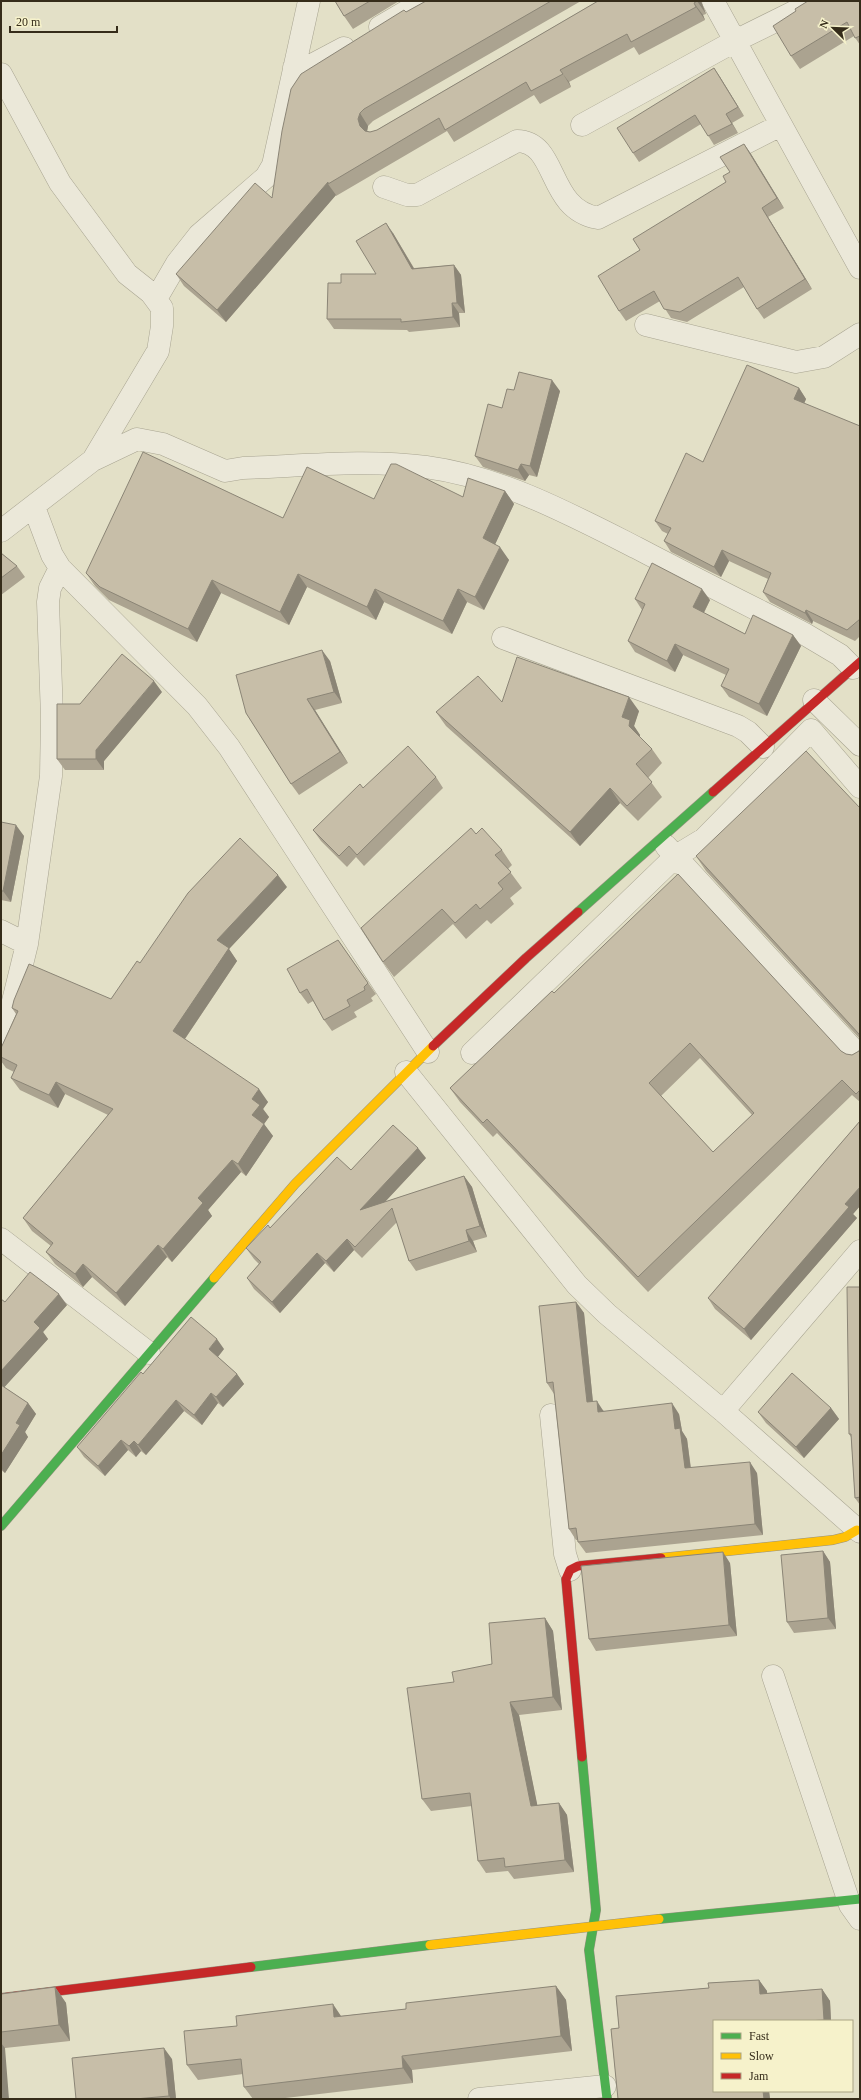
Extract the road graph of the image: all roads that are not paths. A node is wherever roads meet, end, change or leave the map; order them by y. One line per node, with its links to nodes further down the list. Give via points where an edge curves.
1 (309, 1): 6 (street)
2 (424, 1): 6 (street, via 319,63 302,68)
3 (713, 1): 5 (street)
4 (816, 1): 5 (street)
5 (735, 41): 8 (street); 9 (street)
6 (294, 67): 12 (street, via 276,156 266,177 199,235 177,263)
7 (1, 74): 12 (street, via 60,183 127,274)
8 (582, 125)
9 (781, 125): 10 (street, via 598,218 574,209 566,201 539,149 526,142 517,141 417,196); 11 (street)
10 (384, 187)
11 (860, 268)
12 (156, 299): 15 (street, via 162,308 158,351)
13 (646, 325): 14 (street, via 796,362 824,357)
14 (860, 334)
15 (92, 460): 16 (street); 20 (street, via 137,439 163,444 225,471 242,468 390,464 427,467 475,478 568,513 803,633)
16 (34, 507): 17 (street); 18 (street, via 52,555)
17 (1, 531)
18 (60, 568): 28 (street, via 50,588 48,602 52,717 51,776); 30 (street, via 197,706 229,747)
19 (503, 638): 23 (street, via 738,726 748,732)
20 (857, 665): 21 (street)
21 (814, 700): 22 (street); 23 (street)
22 (860, 745)
23 (763, 748): 25 (street)
24 (860, 787): 26 (street, via 811,730 704,839)
25 (660, 840): 26 (street); 30 (street, via 526,958)
26 (676, 856): 31 (street); 32 (street)
27 (1, 931): 28 (street)
28 (27, 944): 29 (street)
29 (1, 1049)
30 (428, 1052): 33 (street)
31 (472, 1053)
32 (860, 1057)
33 (406, 1072): 36 (street, via 295,1184); 37 (street, via 577,1285 607,1314)
34 (1, 1239): 36 (street)
35 (860, 1251): 37 (street)
36 (149, 1353): 39 (street)
37 (723, 1411): 40 (street)
38 (551, 1415): 41 (street, via 565,1554)
39 (1, 1526)
40 (858, 1531): 41 (street, via 833,1540 578,1566)
41 (570, 1570): 45 (street, via 566,1579 596,1910)
42 (773, 1676): 43 (street)
43 (855, 1900): 44 (street); 45 (street)
44 (860, 1919)
45 (593, 1925): 46 (street); 47 (street, via 589,1950)
46 (1, 1998)
47 (606, 2093): 48 (street)
48 (479, 2099)

